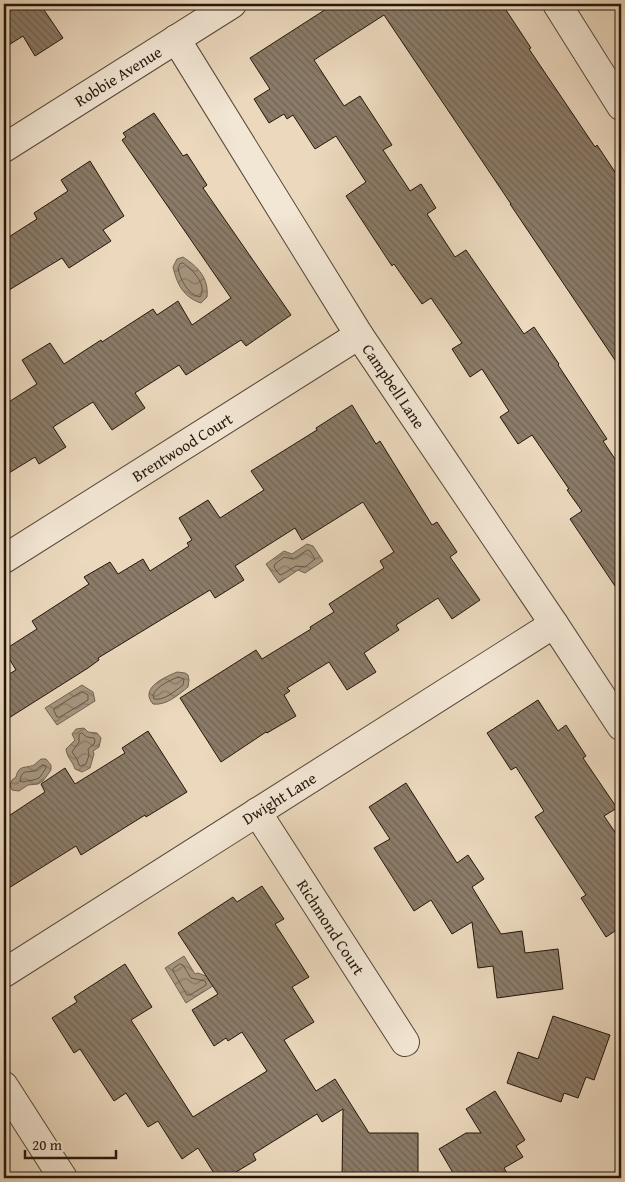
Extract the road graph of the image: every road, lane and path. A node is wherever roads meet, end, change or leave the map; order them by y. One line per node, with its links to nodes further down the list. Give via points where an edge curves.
1 (232, 4): 3 (street, Robbie Avenue)
2 (557, 4): 4 (street)
3 (176, 39): 5 (street, Robbie Avenue); 6 (street, Campbell Lane)
4 (621, 106)
5 (4, 148)
6 (359, 335): 7 (street, Brentwood Court); 8 (street, Campbell Lane)
7 (4, 559)
8 (554, 624): 9 (street, Campbell Lane); 10 (street, Dwight Lane)
9 (621, 726)
10 (257, 812): 11 (street, Dwight Lane); 12 (street, Richmond Court)
11 (4, 973)
12 (405, 1042)
13 (4, 1086): 14 (street)
14 (63, 1178)

